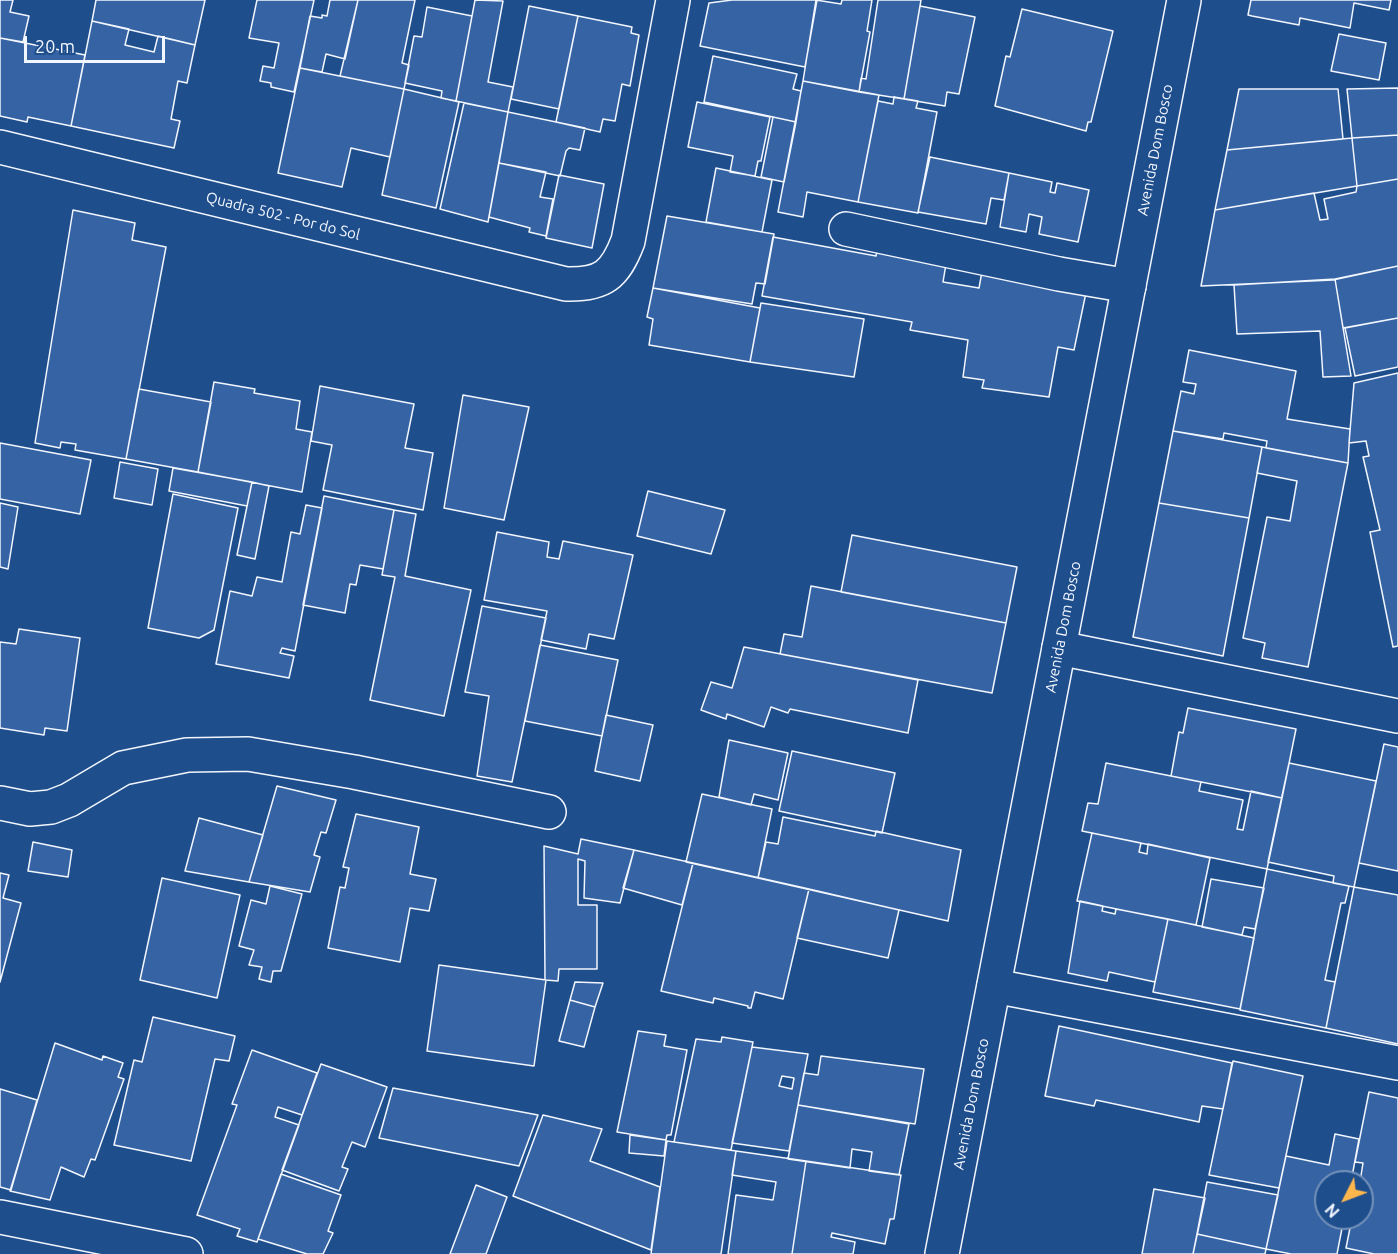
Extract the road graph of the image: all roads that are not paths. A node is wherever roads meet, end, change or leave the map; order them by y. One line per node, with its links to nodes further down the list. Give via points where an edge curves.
1 (673, 0): 3 (street, Quadra 502 - Por do Sol, via 628,241 613,271 587,285 566,284)
2 (1184, 0): 5 (street, Avenida Dom Bosco)
3 (0, 147)
4 (846, 229): 5 (street)
5 (1129, 286): 6 (street, Avenida Dom Bosco)
6 (1059, 648): 7 (street); 10 (street, Avenida Dom Bosco)
7 (1398, 716)
8 (0, 803): 9 (street, via 30,809 51,807 123,768 187,755 248,754)
9 (549, 812)
10 (994, 986): 11 (street); 14 (street, Avenida Dom Bosco)
11 (1398, 1063)
12 (0, 1217): 13 (street)
13 (186, 1254)
14 (942, 1254)

